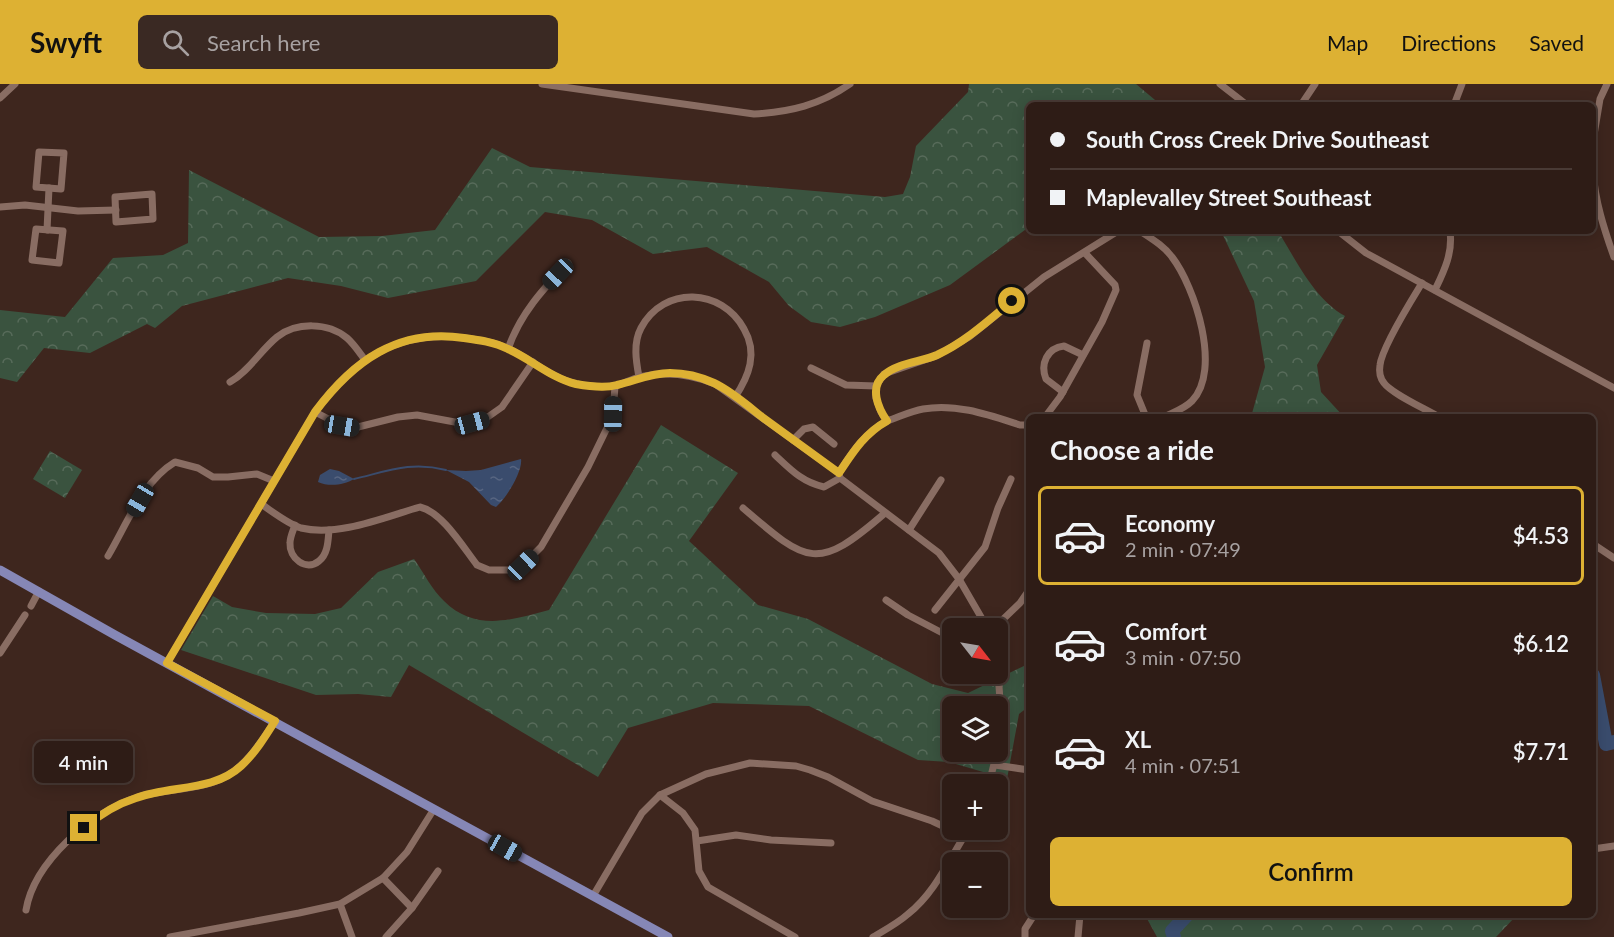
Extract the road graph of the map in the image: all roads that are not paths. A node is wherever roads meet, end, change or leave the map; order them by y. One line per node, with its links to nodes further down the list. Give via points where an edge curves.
1 (15, 84): 8 (street)
2 (542, 84): 3 (street, via 754,114 786,112 816,104)
3 (850, 84)
4 (1220, 84): 9 (street)
5 (1315, 84): 10 (street)
6 (1462, 84): 11 (street)
7 (1607, 84): 12 (street)
8 (0, 98)
9 (1243, 102)
10 (1302, 102)
11 (1455, 102)
12 (1596, 123)
13 (49, 188): 13 (street, via 36,187 39,152 64,153 61,189); 16 (street)
14 (1596, 198): 24 (street)
15 (0, 207): 16 (street)
16 (49, 209): 17 (street); 18 (street)
17 (116, 210): 17 (street, via 115,197 152,194 153,219 117,222)
18 (47, 230): 18 (street, via 63,231 59,263 32,260 36,229)
19 (1114, 234): 23 (street)
20 (1144, 234): 44 (street, via 1173,258 1185,278 1204,335 1200,386 1194,399)
21 (1342, 234): 26 (street, via 1366,253)
22 (1451, 234): 27 (street, via 1448,263)
23 (1085, 253): 30 (street, via 1116,290); 37 (street, via 1044,277 969,337 936,356 885,374)
24 (1614, 257)
25 (568, 264): 29 (street, via 528,309)
26 (1422, 283): 27 (street); 45 (street, via 1385,351 1380,376 1393,391)
27 (1435, 290): 38 (street)
28 (1147, 343): 43 (street, via 1137,395)
29 (508, 349): 31 (street, via 485,340 416,338 389,345); 32 (street)
30 (1083, 355): 39 (street); 39 (street, via 1064,346 1052,350 1042,366 1046,379)
31 (365, 360): 35 (street, via 353,343 337,331 302,326 278,336); 41 (street, via 333,388)
32 (533, 362): 36 (street, via 577,384); 41 (street, via 502,407 472,423 417,415 354,428)
33 (811, 368): 37 (street, via 846,385)
34 (639, 377): 36 (street); 40 (street, via 670,373 696,377); 40 (street, via 635,359 641,328 655,310 676,298 699,296 717,301 737,316 748,335 752,350 749,371)
35 (230, 382)
36 (615, 386): 59 (street, via 613,414 588,466 541,547 523,565 509,570 483,569 440,517 420,507)
37 (876, 386): 46 (street, via 876,398)
38 (1614, 388)
39 (1063, 392): 42 (street)
40 (735, 397): 48 (street)
41 (315, 412): 54 (street)
42 (1047, 414)
43 (1145, 414)
44 (1170, 414)
45 (1434, 414)
46 (887, 421): 47 (street, via 937,408 965,409); 51 (street, via 855,447)
47 (1026, 425)
48 (793, 440): 49 (street, via 804,429 813,427); 51 (street)
49 (834, 444)
50 (775, 455): 51 (street, via 811,484 824,487)
51 (839, 476): 57 (street)
52 (1011, 479): 65 (street, via 985,547)
53 (941, 480): 60 (street)
54 (274, 481): 55 (street); 62 (street, via 257,474 213,477 175,462 151,481)
55 (261, 504): 58 (street); 76 (street)
56 (743, 508): 57 (street, via 781,541 811,554 837,550)
57 (885, 513): 60 (street)
58 (295, 525): 59 (street); 59 (street, via 291,551 309,566 325,552)
59 (329, 530)
60 (909, 530): 65 (street, via 939,553)
61 (1596, 546): 63 (street)
62 (108, 556)
63 (1614, 558)
64 (0, 570): 66 (main road)
65 (959, 579): 70 (street); 72 (street)
66 (39, 591): 69 (street); 76 (main road)
67 (1026, 594): 73 (street)
68 (886, 600): 74 (street)
69 (31, 606)
70 (935, 610)
71 (25, 615): 75 (street)
72 (981, 618)
73 (1004, 618)
74 (942, 633)
75 (0, 653)
76 (167, 663): 77 (main road)
77 (275, 721): 83 (main road); 95 (street, via 259,746 225,777 137,797 94,819 73,836 42,872 29,895)
78 (995, 762): 79 (street)
79 (995, 765): 80 (street); 81 (street)
80 (1026, 770)
81 (993, 774)
82 (660, 795): 84 (street, via 706,774 750,763 796,766 828,777 872,801); 86 (street, via 690,821); 92 (street, via 642,813)
83 (434, 809): 91 (street, via 407,852); 92 (main road)
84 (942, 825)
85 (962, 840): 103 (street, via 921,902)
86 (697, 841): 87 (street, via 736,835); 102 (street, via 699,872 708,887)
87 (831, 843)
88 (1614, 846): 89 (street)
89 (1596, 849)
90 (438, 871): 94 (street)
91 (383, 878): 93 (street); 94 (street)
92 (593, 896): 101 (main road)
93 (340, 904): 98 (street); 99 (street)
94 (412, 908): 100 (street)
95 (26, 910)
96 (1032, 918): 104 (street)
97 (1080, 918): 105 (street)
98 (170, 937)
99 (352, 937)
100 (386, 937)
101 (668, 937)
102 (795, 937)
103 (873, 937)
104 (1025, 937)
105 (1078, 937)

